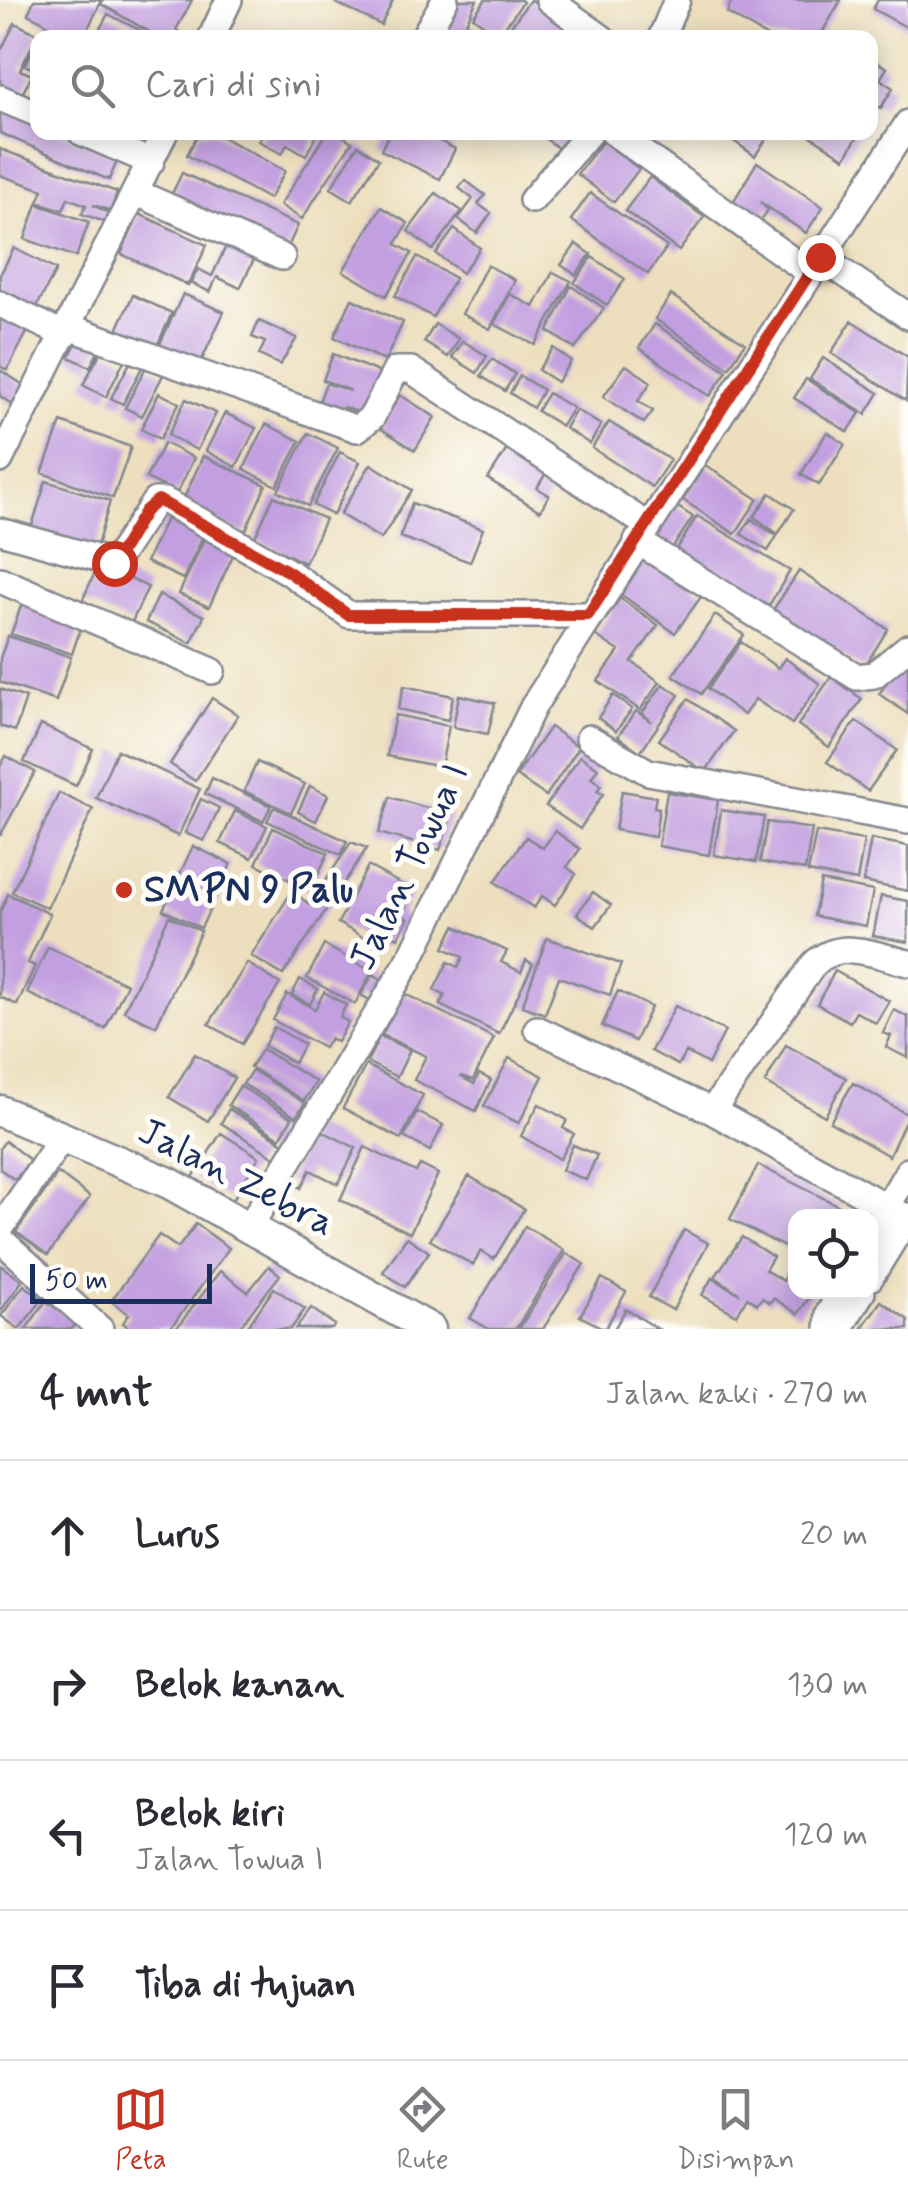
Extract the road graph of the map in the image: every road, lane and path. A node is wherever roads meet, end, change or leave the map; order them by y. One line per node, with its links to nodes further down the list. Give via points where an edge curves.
1 (230, 0): 5 (street)
2 (445, 0): 6 (street)
3 (549, 0): 7 (street)
4 (677, 0): 8 (street)
5 (215, 30)
6 (428, 30)
7 (591, 30)
8 (664, 30)
9 (0, 98): 10 (street)
10 (30, 111)
11 (908, 123): 20 (street, Jalan Towua I)
12 (100, 140): 16 (street)
13 (162, 140): 16 (street)
14 (583, 140): 18 (street)
15 (625, 140): 20 (street)
16 (151, 162): 17 (street)
17 (137, 192): 19 (street); 23 (street)
18 (532, 200)
19 (282, 257)
20 (815, 265): 22 (street); 26 (street, Jalan Towua I)
21 (0, 304): 23 (street)
22 (908, 316)
23 (66, 331): 24 (street); 26 (street, via 357,429 372,417 396,370 411,370)
24 (0, 460)
25 (0, 531): 28 (street, via 114,563 145,511 165,501 289,572 348,615)
26 (642, 533): 28 (street, Jalan Towua I); 29 (street, via 857,676 874,675)
27 (0, 580): 30 (street)
28 (588, 615): 40 (street, Jalan Towua I, via 498,774 410,959)
29 (908, 647)
30 (212, 671)
31 (589, 738): 32 (street, via 648,772)
32 (908, 821)
33 (908, 963): 36 (street, via 851,948 828,950)
34 (537, 1029): 36 (street)
35 (0, 1110): 37 (street, Jalan Zebra)
36 (712, 1112): 39 (street)
37 (62, 1138): 40 (street, Jalan Zebra); 41 (street)
38 (908, 1173): 39 (street)
39 (901, 1214): 42 (street); 44 (street)
40 (250, 1226): 48 (street, Jalan Zebra)
41 (0, 1229)
42 (878, 1230)
43 (0, 1240): 47 (street)
44 (878, 1260)
45 (836, 1299): 49 (street)
46 (857, 1299): 49 (street, via 844,1321)
47 (100, 1329)
48 (430, 1329)
49 (829, 1329)

